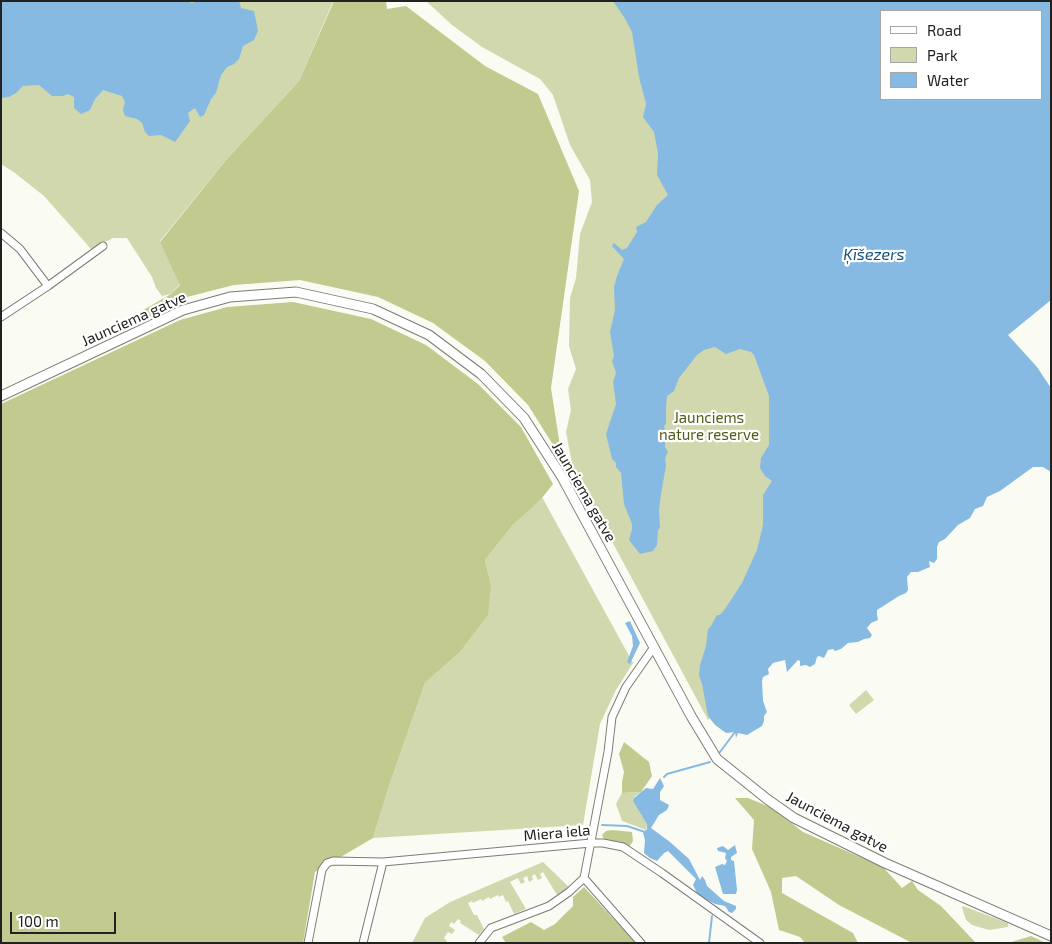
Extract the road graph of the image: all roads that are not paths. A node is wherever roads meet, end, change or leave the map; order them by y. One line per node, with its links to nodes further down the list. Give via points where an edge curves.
1 (1, 233): 3 (street, via 20,249)
2 (102, 246): 3 (street)
3 (48, 286): 4 (street)
4 (1, 316)
5 (1, 396): 6 (main road, Jaunciema gatve, via 183,310 230,298 296,292 374,310 429,335 481,374 524,418 562,478)
6 (654, 647): 7 (street, via 626,687 612,717); 10 (main road, Jaunciema gatve, via 717,759 780,809 885,864)
7 (591, 843): 8 (street, Miera iela); 9 (street); 15 (street, Miera iela, via 623,847)
8 (382, 862): 11 (street, Miera iela, via 333,860 327,863 322,870); 12 (street)
9 (584, 878): 13 (street, via 549,906 491,928); 14 (street)
10 (1051, 936)
11 (308, 943)
12 (363, 943)
13 (479, 943)
14 (641, 943)
15 (760, 943)

